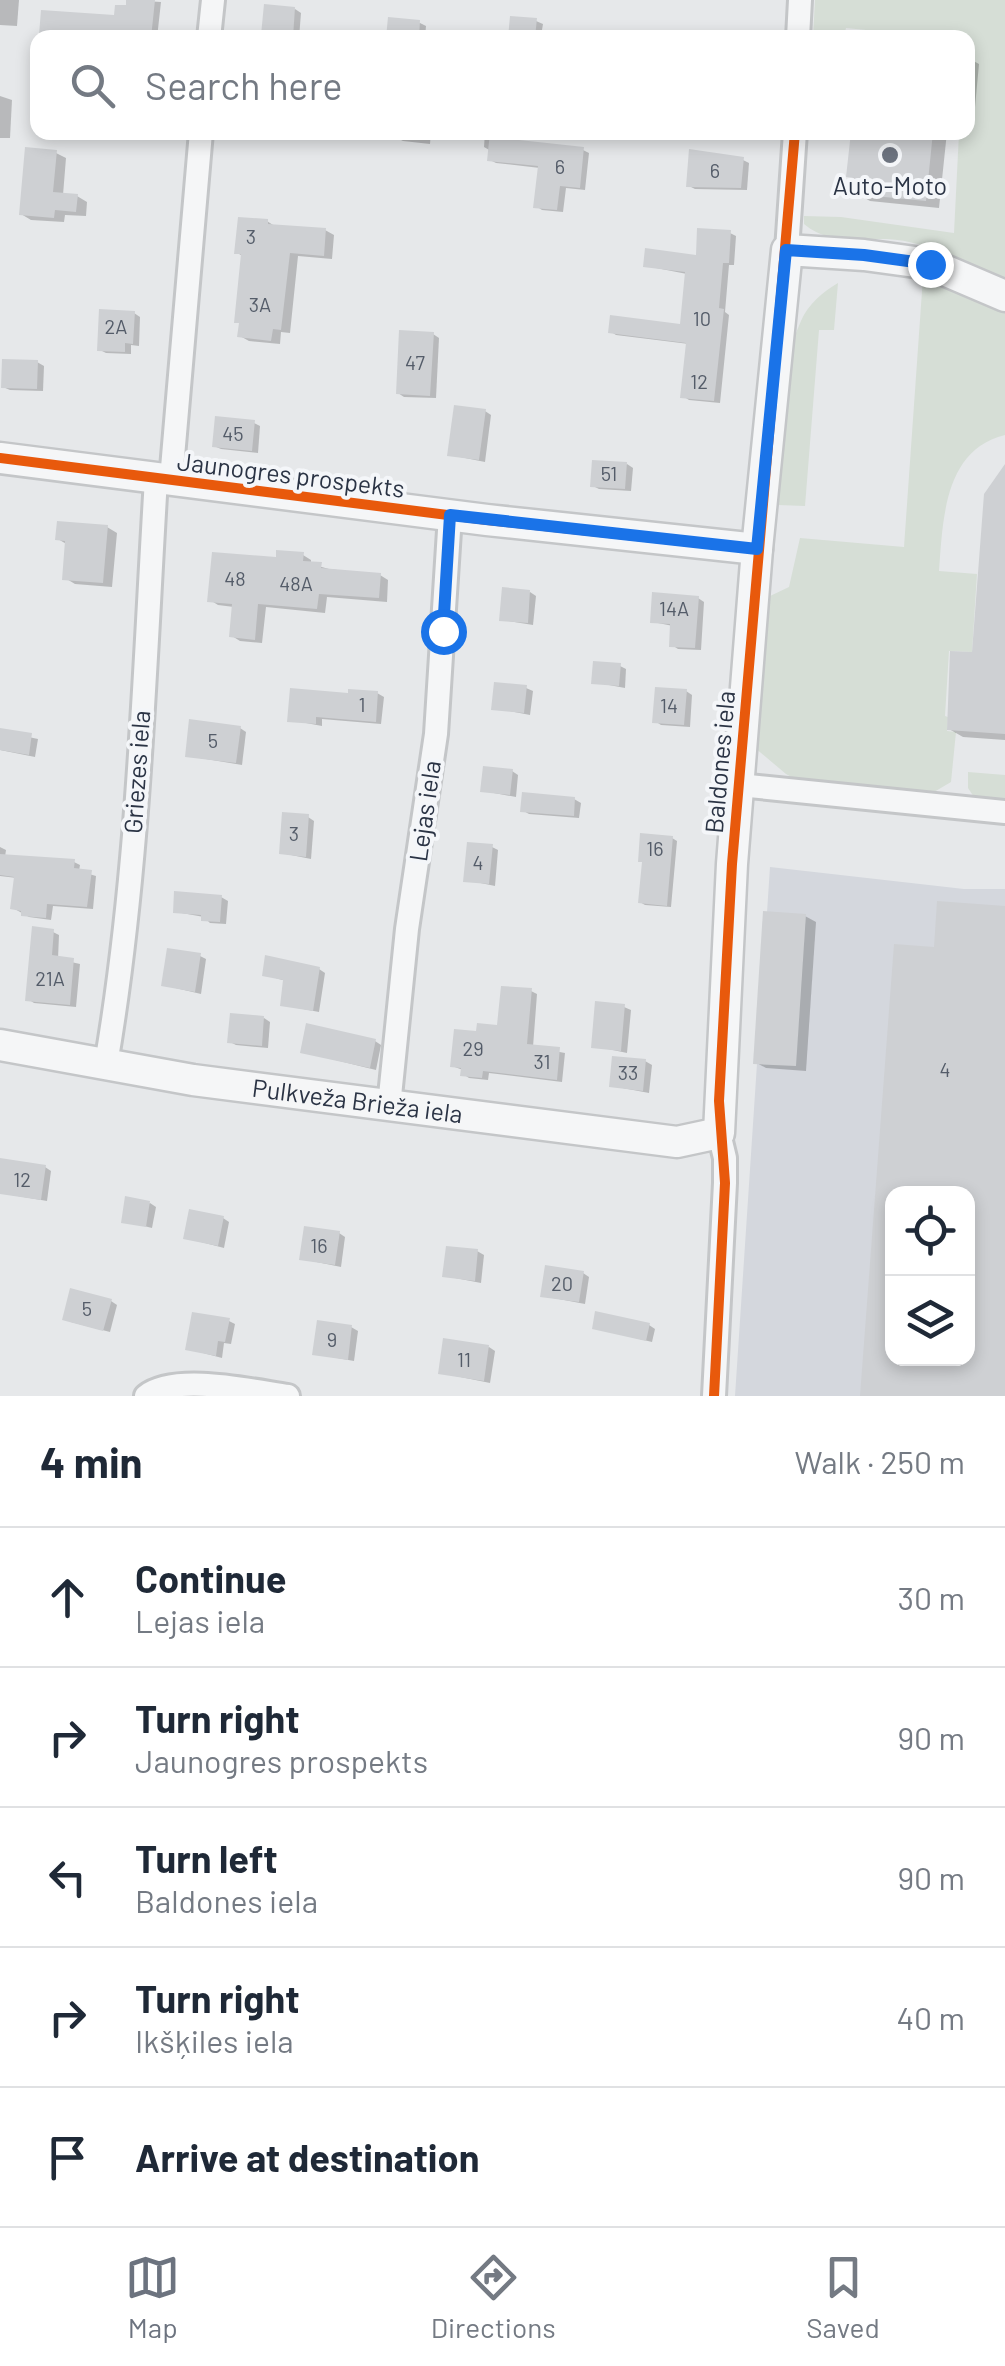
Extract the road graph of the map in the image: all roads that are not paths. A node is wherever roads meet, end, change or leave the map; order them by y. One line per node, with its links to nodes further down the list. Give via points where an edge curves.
1 (212, 0): 3 (street)
2 (800, 0): 4 (street)
3 (210, 30)
4 (798, 30)
5 (200, 140): 10 (street, Griezes iela)
6 (793, 140): 7 (street, Baldones iela)
7 (786, 250): 8 (street, via 930,264); 12 (street, Baldones iela)
8 (1005, 296)
9 (0, 458): 10 (street, Jaunogres prospekts)
10 (164, 480): 11 (street, Jaunogres prospekts); 16 (street, Griezes iela, via 120,982)
11 (450, 515): 12 (street, Jaunogres prospekts); 17 (street, Lejas iela, via 436,734)
12 (757, 549): 13 (street, Baldones iela)
13 (739, 785): 14 (street); 18 (street, Baldones iela)
14 (1005, 812)
15 (0, 1046): 16 (street, Pulkveža Brieža iela)
16 (106, 1064): 17 (street, Pulkveža Brieža iela)
17 (389, 1106): 18 (street, Pulkveža Brieža iela, via 676,1142)
18 (719, 1133): 21 (street, Baldones iela, via 726,1183)
19 (146, 1396): 20 (street, via 183,1385)
20 (288, 1396)
21 (714, 1396)

